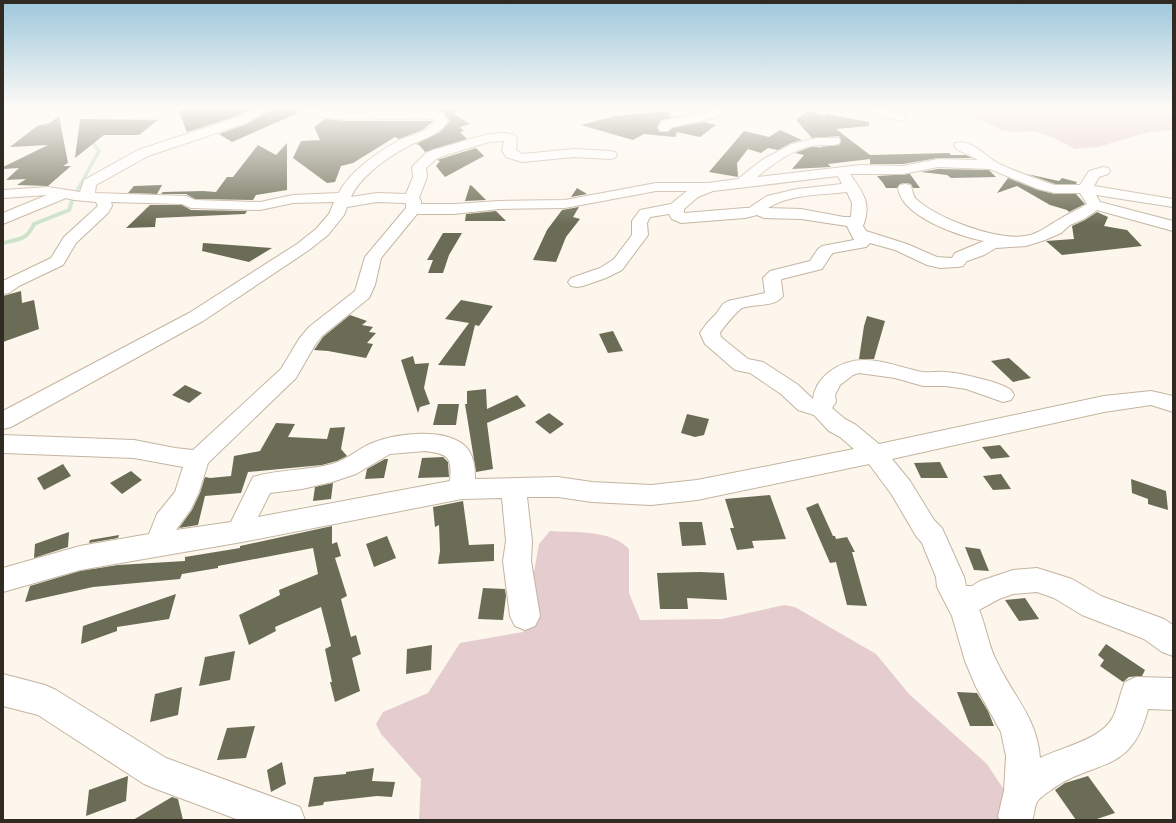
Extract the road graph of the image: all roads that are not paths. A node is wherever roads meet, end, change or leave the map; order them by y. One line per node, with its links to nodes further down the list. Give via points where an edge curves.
1 (160, 147): 20 (street, via 143,153 89,183)
2 (397, 147): 21 (street, via 362,172 347,190)
3 (410, 147): 9 (street)
4 (455, 147): 9 (street)
5 (509, 147): 8 (street, via 517,157 530,158 574,153)
6 (792, 147): 13 (street, via 759,167)
7 (964, 147): 10 (street, via 975,152)
8 (610, 155)
9 (431, 156): 23 (street, via 419,168 420,177)
10 (992, 165): 11 (street, via 938,163 903,170); 17 (street, via 1043,186 1055,189)
11 (841, 171): 13 (street); 15 (street)
12 (1103, 171): 17 (street, via 1094,174)
13 (743, 182): 14 (street)
14 (710, 187): 23 (street, via 656,187 565,204 454,209); 25 (street, via 693,194)
15 (851, 187): 26 (street, via 797,193 772,200); 29 (street, via 858,197 861,212)
16 (905, 188): 30 (street, via 910,201 934,218 977,235)
17 (1085, 189): 22 (street); 24 (street)
18 (65, 193): 19 (street); 20 (street); 27 (street)
19 (3, 194)
20 (94, 197): 21 (street, via 186,200 191,204 232,206 260,206 293,199); 32 (street, via 106,206 70,240 57,261)
21 (342, 201): 23 (street, via 377,197 404,198); 38 (street, via 336,215 322,232 229,296 196,317)
22 (1173, 203)
23 (412, 204): 34 (street, via 373,257 363,294)
24 (1095, 205): 28 (street); 30 (street, via 1055,230 1026,241)
25 (676, 208): 26 (street, via 677,216 688,218 745,213); 31 (street, via 649,207 639,219 639,237 619,265)
26 (758, 208): 29 (street, via 764,213 801,214 844,222)
27 (3, 220)
28 (1173, 226)
29 (859, 228): 30 (street, via 925,260 946,264 957,262 961,257 993,243); 37 (street, via 863,241 860,244 828,249 816,265 776,275 772,278 774,296 767,300 730,307 720,321 712,326 710,333 712,340 742,365 756,366 789,389 806,405)
30 (1009, 242)
31 (577, 282)
32 (3, 289)
33 (298, 325): 34 (street)
34 (317, 331): 41 (street, via 285,378)
35 (1003, 395): 37 (street, via 966,382 924,379 896,371 858,366 846,370 830,382 829,388 824,392 825,402)
36 (1173, 404): 40 (street, via 1151,398 1104,404)
37 (819, 406): 40 (street, via 837,425)
38 (3, 421)
39 (3, 444): 41 (street, via 134,449)
40 (874, 453): 42 (street, via 697,490 651,495 592,492 558,487); 47 (street, via 933,536 950,577 951,587)
41 (198, 459): 45 (street, via 187,492 166,522)
42 (513, 487): 43 (street); 48 (street)
43 (462, 490): 44 (street); 44 (street, via 462,460 456,452 439,444 409,442 384,448 343,470 310,479 262,484 245,517)
44 (242, 532): 45 (street)
45 (159, 544): 46 (street, via 80,558)
46 (3, 580)
47 (960, 600): 49 (street, via 977,598 990,590 1013,582 1037,580 1062,588 1092,606 1154,628); 51 (street, via 980,661 1017,727 1023,756 1019,804 1053,770 1091,754 1120,736 1129,719 1136,693)
48 (525, 616)
49 (1173, 642)
50 (3, 690): 52 (street, via 45,701 156,772)
51 (1173, 694)
52 (287, 820)

